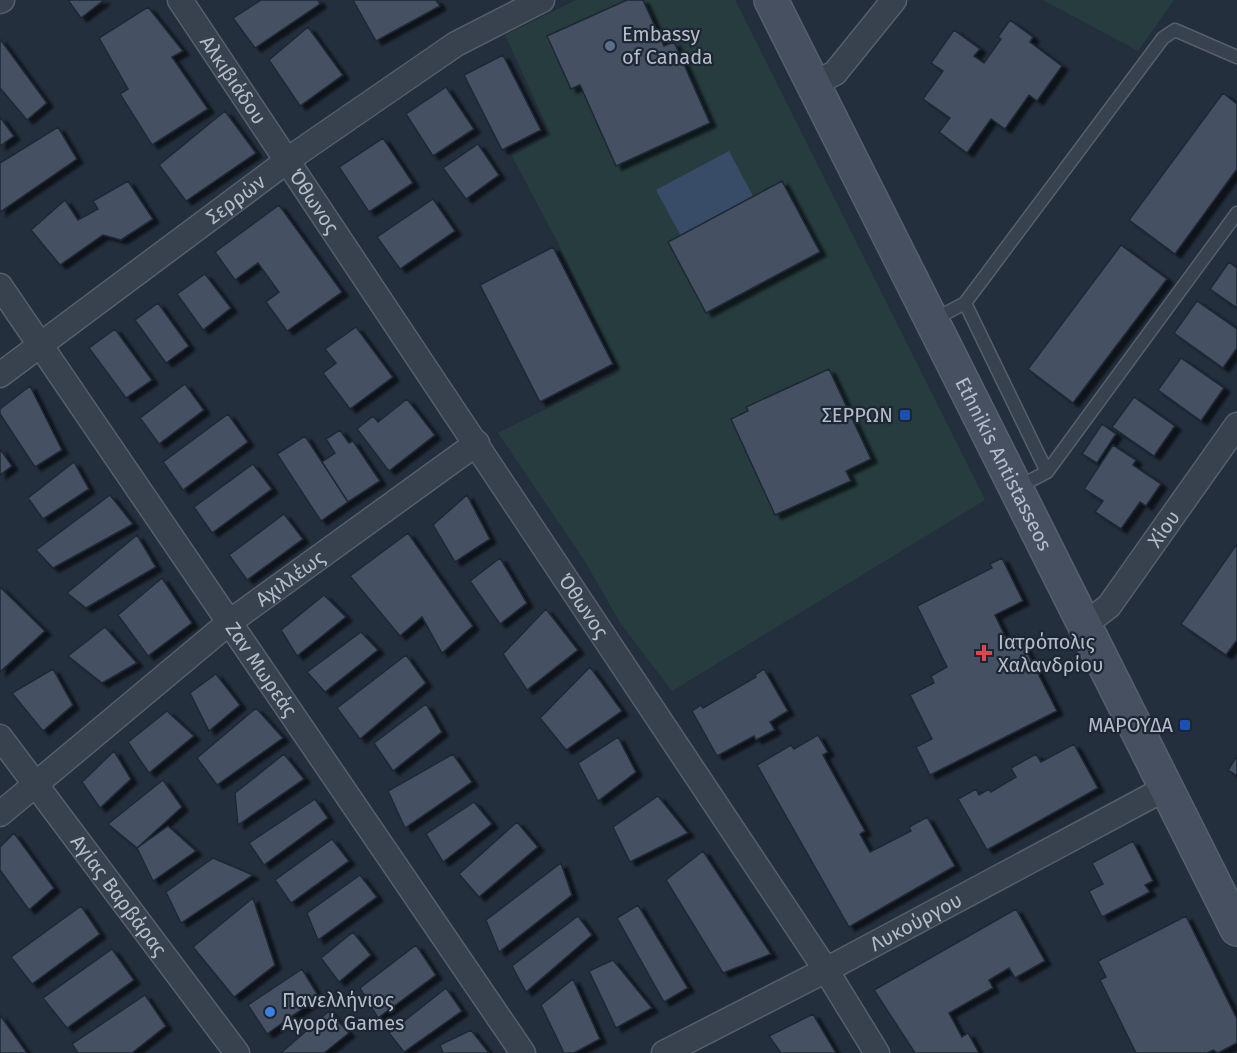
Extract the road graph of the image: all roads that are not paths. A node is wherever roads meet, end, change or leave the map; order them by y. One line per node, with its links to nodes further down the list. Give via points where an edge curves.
1 (180, 0): 7 (street, Αλκιβιάδου)
2 (542, 0): 7 (street, Σερρών, via 456,44)
3 (771, 0): 6 (main road, Ethnikis Antistasseos)
4 (894, 0): 6 (street, via 835,73)
5 (1237, 57): 10 (lane, via 1175,30 1163,38)
6 (813, 84): 11 (main road, Ethnikis Antistasseos)
7 (289, 160): 12 (street, Σερρών); 15 (street, Όθωνος)
8 (1237, 213): 16 (lane)
9 (0, 286): 12 (street, Ζαν Μωρεάς)
10 (965, 303): 11 (lane); 16 (lane)
11 (932, 321): 17 (main road, Ethnikis Antistasseos)
12 (42, 344): 13 (street, Σερρών); 18 (street, Ζαν Μωρεάς)
13 (0, 375)
14 (1237, 425): 19 (street, Χίου, via 1109,606)
15 (477, 443): 18 (street, Αχιλλέως); 25 (street, Όθωνος)
16 (1047, 472): 17 (lane)
17 (1015, 488): 19 (main road, Ethnikis Antistasseos)
18 (231, 621): 21 (street, Αχιλλέως); 27 (street, Ζαν Μωρεάς)
19 (1084, 625): 22 (main road, Ethnikis Antistasseos)
20 (0, 737): 21 (street, Αγίας Βαρβάρας)
21 (36, 786): 23 (street, Αχιλλέως); 26 (street, Αγίας Βαρβάρας)
22 (1166, 788): 24 (main road, Ethnikis Antistasseos); 25 (street, Λυκούργου)
23 (0, 814)
24 (1237, 929)
25 (826, 970): 28 (street, Λυκούργου); 29 (street, Όθωνος)
26 (237, 1053)
27 (523, 1053)
28 (664, 1053)
29 (877, 1053)

